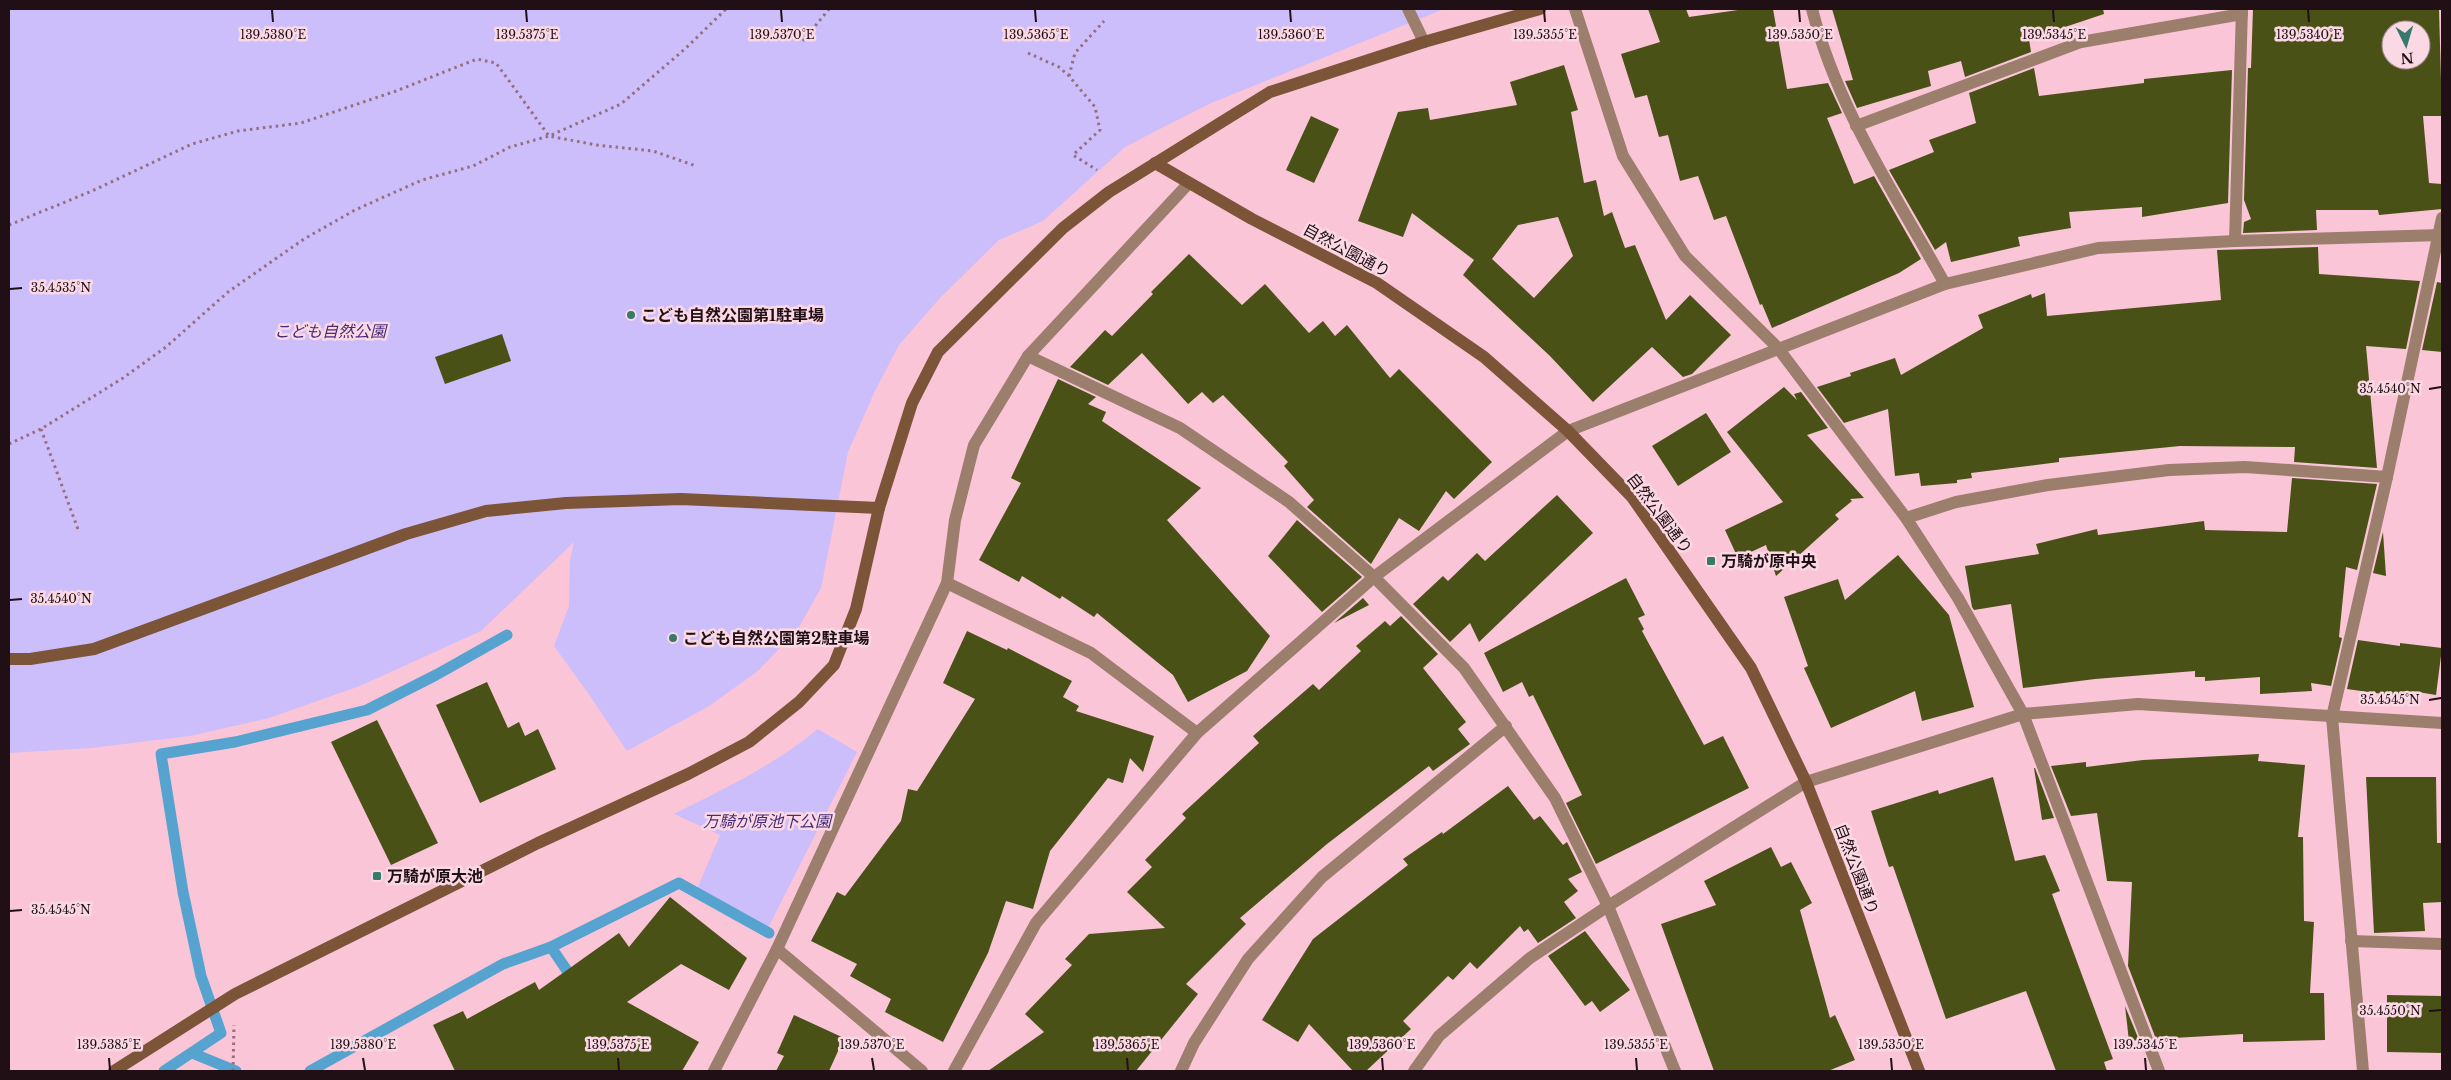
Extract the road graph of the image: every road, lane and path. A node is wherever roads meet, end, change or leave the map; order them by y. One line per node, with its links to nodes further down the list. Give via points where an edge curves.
1 (726, 9): 14 (path, via 620,104)
2 (830, 9): 9 (path)
3 (1408, 9): 10 (street)
4 (1540, 9): 10 (street)
5 (1576, 9): 24 (street, via 1623,156 1684,256)
6 (1812, 9): 13 (street)
7 (2242, 11): 13 (street, via 2081,42); 22 (street)
8 (1104, 21): 12 (path, via 1075,53)
9 (803, 40)
10 (1424, 42): 15 (street, via 1270,92)
11 (1028, 52): 12 (path, via 1059,67)
12 (1069, 76): 17 (path, via 1095,107 1100,130 1074,155)
13 (1856, 126): 23 (street)
14 (549, 136): 16 (path, via 653,151); 20 (path, via 496,63 477,59 301,123 238,131 192,144); 26 (path, via 510,147 473,166 422,180 355,210 312,234 228,292 166,347)
15 (1155, 163): 17 (street); 18 (street, 自然公園通り)
16 (696, 166)
17 (1121, 184): 30 (street, via 1063,228 938,352 912,403)
18 (1188, 184): 25 (street); 27 (street, 自然公園通り, via 1377,283 1484,357)
19 (2442, 218): 21 (street)
20 (9, 226)
21 (2441, 235): 22 (street); 29 (street)
22 (2235, 241): 23 (street, via 2098,248)
23 (1945, 284): 24 (street)
24 (1778, 348): 27 (street); 31 (street)
25 (1028, 356): 33 (street, via 1180,428 1289,502); 34 (street, via 974,446 955,520)
26 (41, 430): 28 (path); 32 (path)
27 (1568, 432): 33 (street); 41 (street, 自然公園通り, via 1632,497 1751,668)
28 (9, 444)
29 (2387, 477): 31 (street, via 2245,467 2169,470 2048,485 1956,502); 37 (street)
30 (879, 508): 35 (street, via 681,499 547,504 486,511 406,534 94,649); 47 (street, via 856,609 834,666 799,702 749,742 688,774 538,843 227,1000)
31 (1906, 518): 36 (street, via 1958,598)
32 (79, 532)
33 (1374, 577): 39 (street, via 1464,668); 40 (street)
34 (947, 583): 40 (street, via 1091,653); 45 (street)
35 (9, 659)
36 (2023, 714): 37 (street, via 2138,704); 41 (street); 56 (street)
37 (2332, 717): 38 (street); 43 (street)
38 (2442, 723)
39 (1506, 726): 42 (street, via 1555,798); 52 (street, via 1322,877 1248,959 1194,1043)
40 (1197, 733): 51 (street, via 1036,923)
41 (1806, 782): 42 (street); 55 (street, 自然公園通り)
42 (1608, 906): 53 (street, via 1530,958 1439,1036); 54 (street)
43 (2351, 941): 44 (street); 57 (street)
44 (2442, 944)
45 (777, 948): 49 (street); 50 (street)
46 (234, 1045): 48 (path)
47 (114, 1071)
48 (233, 1071)
49 (714, 1071)
50 (922, 1071)
51 (954, 1071)
52 (1181, 1071)
53 (1414, 1071)
54 (1675, 1071)
55 (1919, 1071)
56 (2159, 1071)
57 (2363, 1071)

